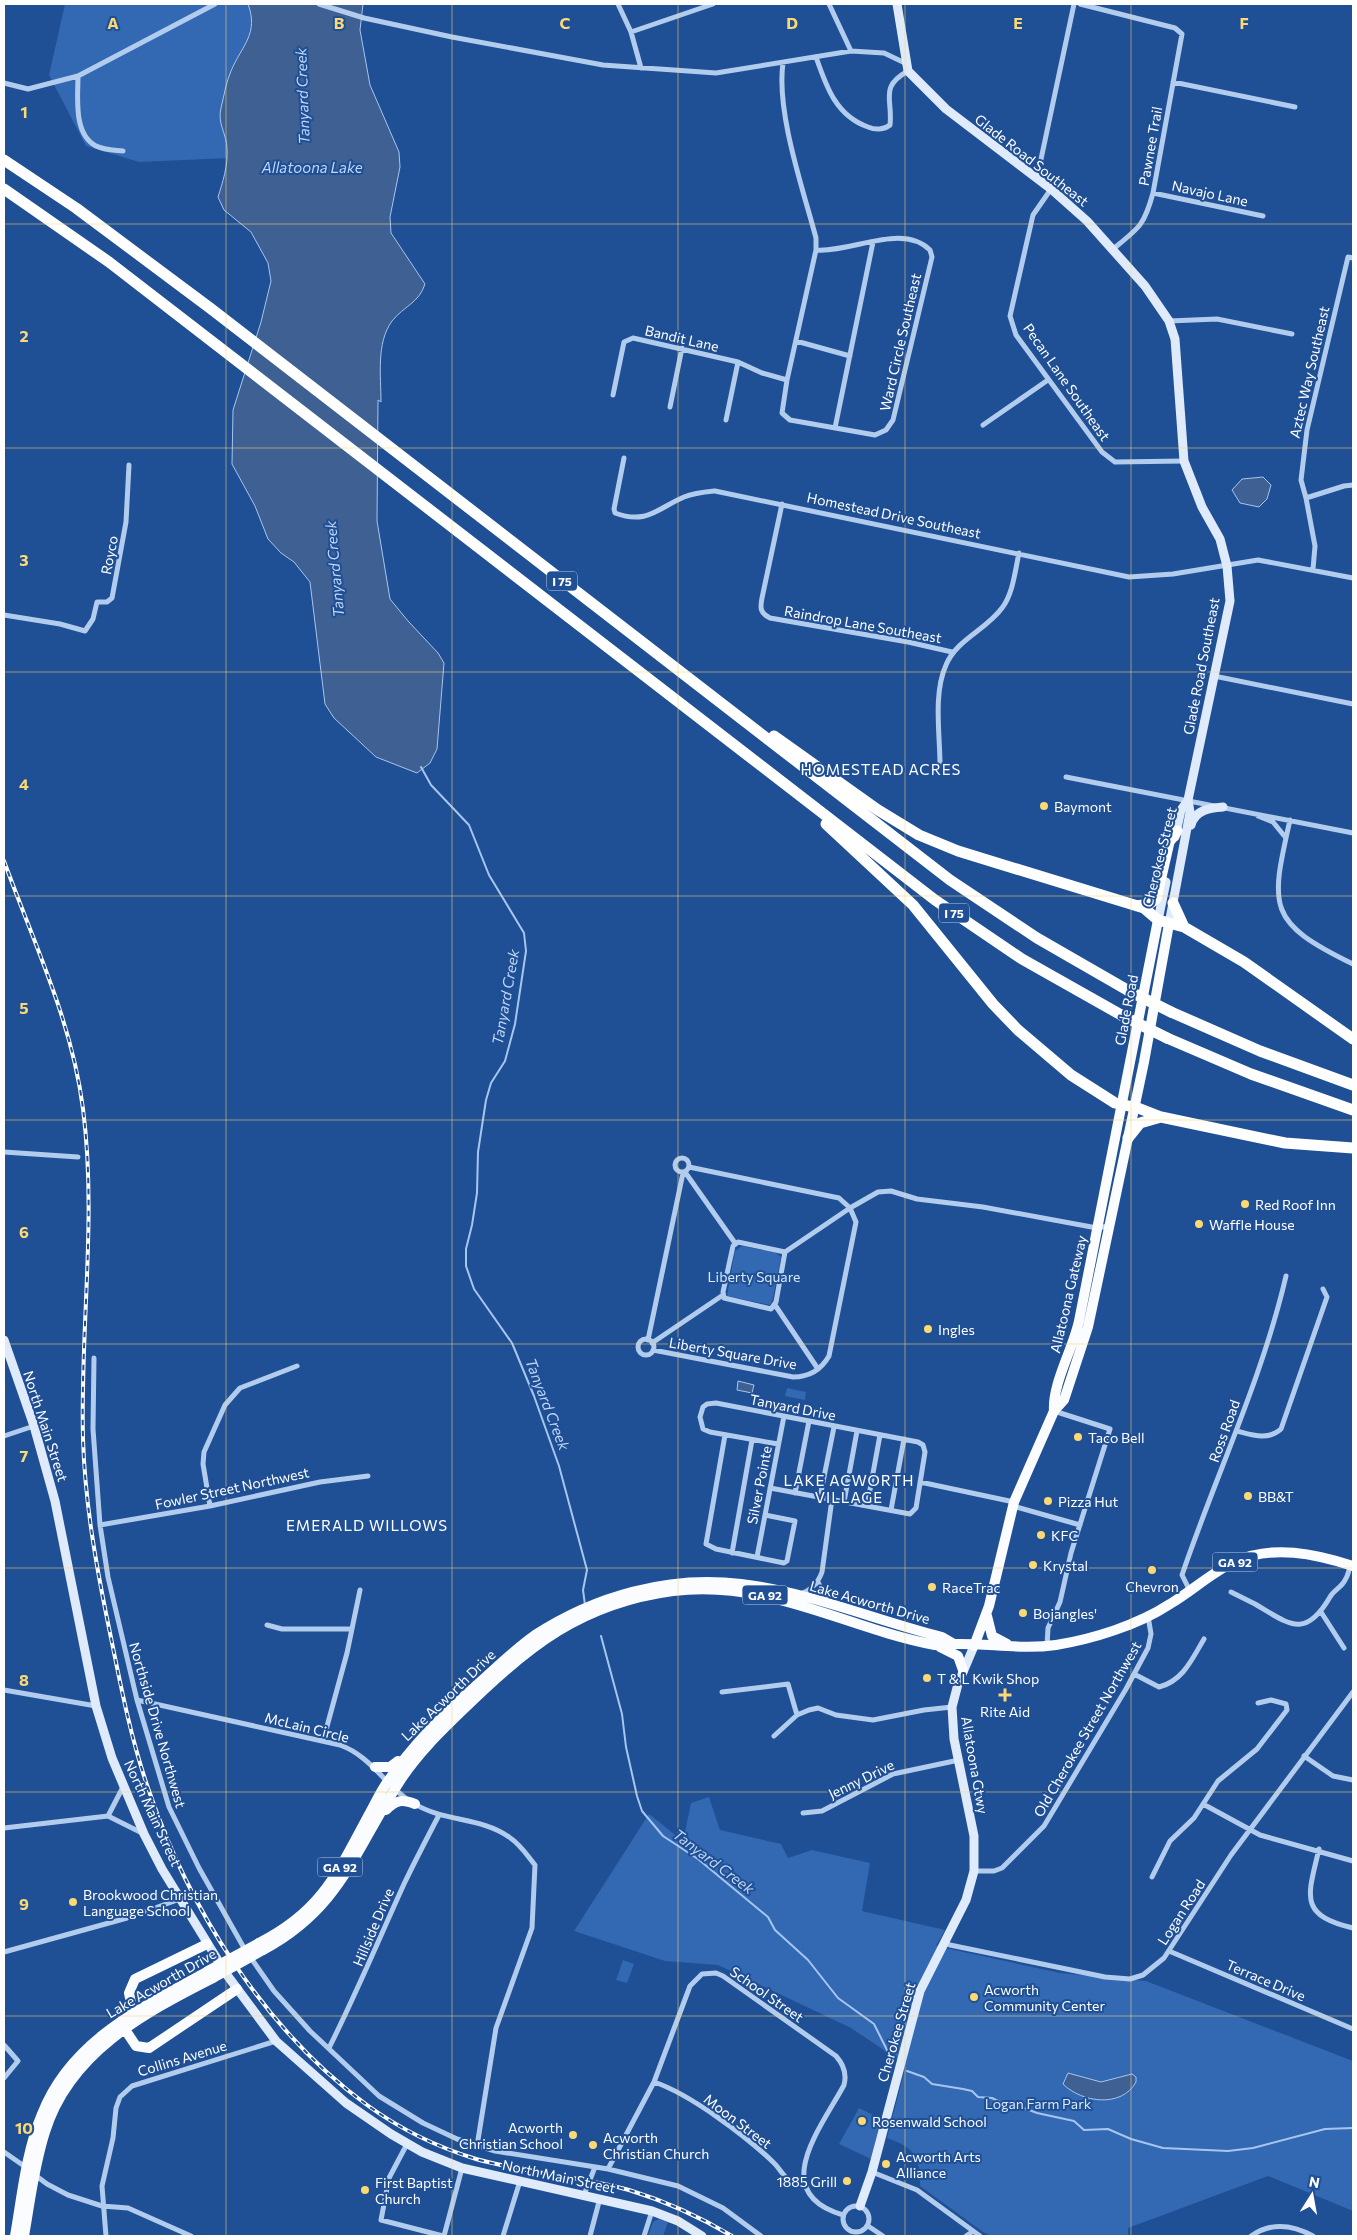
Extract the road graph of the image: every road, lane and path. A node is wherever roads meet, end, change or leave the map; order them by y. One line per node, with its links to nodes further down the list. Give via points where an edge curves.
1 (215, 4): 15 (street)
2 (318, 4): 14 (street, via 364,18 452,37 603,65)
3 (618, 4): 9 (street)
4 (713, 4): 9 (street)
5 (830, 4): 10 (street)
6 (897, 4): 13 (street)
7 (1074, 4): 21 (street)
8 (1080, 4): 16 (street, Pawnee Trail, via 1175,28 1182,34)
9 (631, 32): 14 (street)
10 (851, 51): 11 (street); 13 (street, via 884,53)
11 (816, 57): 12 (street); 13 (street, via 841,110 854,122 872,129 890,125 890,84)
12 (783, 63): 14 (street, via 716,73); 28 (street, Ward Circle Southeast, via 782,96 816,238)
13 (907, 67): 21 (street, Glade Road Southeast, via 946,109)
14 (641, 68)
15 (78, 76): 17 (street, via 28,89); 19 (street, via 77,108 88,139 103,149)
16 (1173, 82): 18 (street); 24 (street, Pawnee Trail)
17 (4, 83)
18 (1295, 107)
19 (123, 151)
20 (4, 160): 56 (highway, I 75, via 76,208 186,290)
21 (1037, 178): 23 (street, Glade Road Southeast)
22 (4, 189): 60 (highway, I 75, via 109,262)
23 (1051, 189): 27 (street, Glade Road Southeast); 37 (street, Pecan Lane Southeast, via 1033,215 1010,316 1016,335)
24 (1153, 193): 25 (street, Navajo Lane); 27 (street, Pawnee Trail, via 1146,218 1139,228)
25 (1263, 216)
26 (874, 242): 28 (street, Ward Circle Southeast, via 830,251); 34 (street); 42 (street, Ward Circle Southeast, via 913,238 930,250 932,257 899,401 890,427 874,435)
27 (1113, 249): 30 (street, Glade Road Southeast, via 1145,286)
28 (816, 250): 32 (street, Ward Circle Southeast)
29 (1353, 258): 47 (street, Aztec Way Southeast, via 1348,257 1307,430 1300,480)
30 (1169, 321): 31 (street, via 1217,319); 44 (street, Glade Road Southeast, via 1178,361)
31 (1292, 334)
32 (796, 341): 34 (street); 36 (street, Ward Circle Southeast)
33 (682, 348): 35 (street, Bandit Lane); 38 (street, Bandit Lane, via 633,338 624,342); 39 (street)
34 (850, 356): 42 (street)
35 (738, 362): 36 (street, Bandit Lane); 40 (street)
36 (786, 380): 42 (street, Ward Circle Southeast, via 784,416 790,420)
37 (1048, 380): 41 (street); 44 (street, Pecan Lane Southeast, via 1102,452 1115,462)
38 (613, 394)
39 (670, 407)
40 (726, 420)
41 (983, 425)
42 (835, 428)
43 (624, 458): 48 (street, Homestead Drive Southeast, via 614,510 623,516 653,515 684,497 715,491)
44 (1184, 462): 50 (street, Glade Road Southeast, via 1202,507 1220,539)
45 (129, 465): 53 (street, Royco, via 126,522 112,598 107,602 97,602 93,619 84,631)
46 (1353, 485): 47 (street)
47 (1306, 498): 51 (street, Aztec Way Southeast, via 1315,546)
48 (782, 504): 49 (street, Homestead Drive Southeast); 54 (street, Raindrop Lane Southeast, via 760,608 764,615)
49 (1019, 553): 50 (street, Homestead Drive Southeast, via 1129,577); 54 (street, via 1003,608)
50 (1227, 566): 51 (street, Homestead Drive Southeast, via 1258,560); 55 (street, Glade Road Southeast, via 1230,601)
51 (1313, 569): 52 (street, Homestead Drive Southeast)
52 (1353, 578)
53 (4, 615)
54 (952, 652): 58 (street, via 945,666 939,694)
55 (1213, 676): 57 (street); 61 (street, Glade Road Southeast)
56 (713, 697): 70 (highway, via 919,835 958,851); 77 (highway, I 75, bridge, via 912,851 1062,954 1171,1012 1260,1051)
57 (1353, 704)
58 (940, 765)
59 (1066, 778): 61 (street)
60 (797, 794): 78 (highway, via 913,905 1018,1030 1071,1075); 80 (highway, I 75, bridge, via 973,927 1022,959 1167,1038 1251,1074)
61 (1188, 800): 62 (street); 65 (street, Cherokee Street, via 1181,810); 68 (street, Glade Road Southeast, via 1190,812)
62 (1223, 807): 63 (street); 68 (street, via 1205,810 1193,818)
63 (1246, 811): 64 (street); 67 (street, via 1272,822)
64 (1290, 820): 66 (street); 67 (street)
65 (1176, 831): 70 (highway, via 1170,842 1156,899); 71 (street, Cherokee Street)
66 (1353, 833)
67 (1286, 838): 75 (street, via 1277,876 1277,892 1286,920 1297,932)
68 (1176, 891): 69 (street, Glade Road Southeast)
69 (1174, 903): 72 (street, Glade Road Southeast); 73 (highway)
70 (1137, 906): 71 (highway)
71 (1158, 920): 72 (highway); 78 (main road, Glade Road)
72 (1170, 924): 73 (highway); 74 (main road, Glade Road Southeast)
73 (1184, 927): 76 (highway, via 1262,974)
74 (1166, 946): 79 (main road, Glade Road)
75 (1353, 964)
76 (1353, 1038)
77 (1353, 1085)
78 (1122, 1105): 79 (highway); 89 (main road, Allatoona Gateway)
79 (1134, 1107): 81 (highway); 82 (main road)
80 (1353, 1110)
81 (1161, 1117): 82 (highway, via 1140,1123); 83 (highway, via 1285,1143)
82 (1128, 1138): 88 (main road)
83 (1353, 1148)
84 (4, 1152): 85 (street)
85 (78, 1157)
86 (686, 1171): 87 (street, via 839,1198); 90 (street); 97 (street, Liberty Square Drive)
87 (850, 1208): 89 (street, via 878,1192 891,1191 925,1200); 91 (street); 101 (street, via 856,1222 829,1356)
88 (1109, 1226): 89 (street); 102 (main road, Allatoona Gateway, via 1088,1327 1064,1400)
89 (1097, 1228): 102 (main road, Allatoona Gateway, via 1074,1338 1053,1397)
90 (735, 1243): 91 (street); 94 (street)
91 (785, 1252): 95 (street)
92 (1286, 1276): 108 (street, Ross Road, via 1279,1307)
93 (1323, 1289): 108 (street, via 1327,1297 1281,1429 1266,1436)
94 (723, 1295): 95 (street, via 727,1300 771,1310); 97 (street)
95 (775, 1305): 101 (street)
96 (4, 1340): 105 (street, North Main Street)
97 (650, 1341): 98 (street, Liberty Square Drive); 98 (street, Liberty Square Drive, via 640,1342 638,1350 646,1355)
98 (653, 1350): 101 (street, Liberty Square Drive, via 793,1377 807,1376)
99 (94, 1358): 127 (street, Northside Drive Northwest, via 93,1429)
100 (297, 1366): 123 (street, via 240,1388 225,1405 204,1452)
101 (818, 1369)
102 (1054, 1411): 122 (main road, Allatoona Gtwy); 128 (street, via 1110,1429)
103 (784, 1416): 104 (street, Tanyard Drive); 109 (street, Tanyard Drive, via 707,1404 700,1418 703,1429); 114 (street, Silver Pointe)
104 (809, 1421): 106 (street, Tanyard Drive); 118 (street)
105 (34, 1426): 111 (street); 159 (street, North Main Street, via 55,1501)
106 (834, 1427): 107 (street, Tanyard Drive); 119 (street)
107 (857, 1431): 110 (street, Tanyard Drive); 121 (street)
108 (1237, 1431): 134 (street, Ross Road, via 1182,1575)
109 (725, 1435): 113 (street); 129 (street, via 706,1544)
110 (880, 1435): 112 (street, Tanyard Drive); 124 (street)
111 (4, 1436)
112 (904, 1439): 116 (street, Tanyard Drive, via 923,1445 925,1452); 125 (street)
113 (752, 1440): 114 (street); 129 (street)
114 (778, 1444): 117 (street, Silver Pointe)
115 (368, 1476): 123 (street, Fowler Street Northwest, via 320,1482)
116 (920, 1482): 122 (street); 125 (street, via 916,1508 910,1514)
117 (770, 1488): 118 (street); 126 (street, Silver Pointe)
118 (795, 1492): 119 (street)
119 (820, 1497): 120 (street)
120 (832, 1499): 121 (street); 132 (street)
121 (844, 1502): 124 (street)
122 (1013, 1504): 128 (street); 139 (main road, Allatoona Gtwy)
123 (210, 1506): 127 (street, Fowler Street Northwest)
124 (867, 1506): 125 (street)
125 (890, 1510)
126 (765, 1515): 130 (street, Silver Pointe); 130 (street, via 795,1521 784,1563)
127 (100, 1525): 157 (street, Northside Drive Northwest, via 108,1577)
128 (1080, 1525): 149 (street, via 1060,1602 1048,1628)
129 (732, 1552): 130 (street)
130 (757, 1558)
131 (1352, 1566): 134 (main road, Lake Acworth Drive / GA 92, via 1298,1553 1256,1555 1238,1560); 140 (street, via 1345,1581 1332,1593)
132 (818, 1582): 136 (street, via 804,1592); 138 (street)
133 (360, 1590): 144 (street)
134 (1190, 1591): 141 (main road, Lake Acworth Drive / GA 92)
135 (1230, 1592): 140 (street, via 1293,1625 1309,1622)
136 (792, 1594): 137 (main road, Lake Acworth Drive, via 740,1584 699,1582 658,1586); 138 (main road, Lake Acworth Drive / GA 92)
137 (619, 1599): 143 (main road, Lake Acworth Drive / GA 92); 147 (main road, Lake Acworth Drive / GA 92, via 710,1589 742,1592 794,1602 898,1636)
138 (830, 1605): 146 (main road, Lake Acworth Drive / GA 92, via 942,1637)
139 (988, 1610): 148 (main road, Allatoona Gtwy); 150 (main road, via 987,1622 992,1636)
140 (1321, 1612): 151 (street)
141 (1148, 1616): 149 (main road, Lake Acworth Drive / GA 92, via 1100,1634); 153 (street, Old Cherokee Street Northwest, via 1150,1640)
142 (267, 1625): 144 (street, via 282,1629)
143 (558, 1626): 164 (main road, Lake Acworth Drive / GA 92, via 514,1652 429,1729); 171 (main road, Lake Acworth Drive / GA 92, via 468,1705 420,1754)
144 (352, 1629): 163 (street)
145 (1204, 1639): 153 (street, via 1179,1678 1167,1685 1159,1687)
146 (955, 1644): 147 (main road, Lake Acworth Drive / GA 92); 148 (main road, Lake Acworth Drive / GA 92)
147 (940, 1646): 152 (main road, via 958,1656)
148 (974, 1646): 150 (main road, Lake Acworth Drive / GA 92); 152 (street, Allatoona Gtwy)
149 (1047, 1646): 150 (main road, Lake Acworth Drive / GA 92)
150 (1015, 1647)
151 (1344, 1648)
152 (963, 1670): 160 (street, Allatoona Gtwy)
153 (1134, 1674): 183 (street, Old Cherokee Street Northwest, via 1044,1826 1002,1868 994,1872)
154 (4, 1690): 159 (street)
155 (722, 1692): 161 (street, via 788,1684)
156 (1353, 1694): 165 (street, Logan Road)
157 (137, 1700): 163 (street, McLain Circle); 199 (street, Northside Drive Northwest, via 169,1807 204,1876 244,1948 274,1991)
158 (1258, 1704): 173 (street, via 1278,1701 1286,1704 1287,1710 1268,1737 1218,1781)
159 (96, 1706): 170 (street, North Main Street)
160 (952, 1707): 161 (street, via 874,1720 836,1715 818,1708); 166 (street, Allatoona Gtwy)
161 (797, 1715): 162 (street)
162 (774, 1736)
163 (323, 1741): 167 (street, McLain Circle, via 351,1749)
164 (409, 1752): 167 (main road, via 390,1768); 169 (main road, Lake Acworth Drive / GA 92)
165 (1304, 1756): 168 (street, via 1332,1776); 179 (street, Logan Road)
166 (959, 1760): 174 (street, Jenny Drive, via 893,1774 822,1812); 183 (street, Allatoona Gtwy, via 974,1836)
167 (375, 1767): 169 (street, McLain Circle)
168 (1353, 1780)
169 (387, 1781): 171 (street, McLain Circle); 189 (main road, Lake Acworth Drive / GA 92, via 319,1899 294,1923)
170 (124, 1787): 176 (street); 180 (street, North Main Street)
171 (394, 1790): 172 (street, McLain Circle); 177 (main road, Lake Acworth Drive / GA 92)
172 (415, 1804): 175 (street, McLain Circle); 177 (main road, via 396,1801)
173 (1203, 1804): 179 (street); 184 (street, via 1194,1818 1170,1841)
174 (803, 1813)
175 (438, 1815): 199 (street, Hillside Drive); 203 (street, McLain Circle, via 496,1829 518,1844 535,1865 532,1928 496,2028)
176 (108, 1816): 178 (street); 180 (street)
177 (378, 1818): 189 (main road, Lake Acworth Drive / GA 92, via 345,1877 324,1905 302,1926)
178 (4, 1828)
179 (1251, 1831): 181 (street); 190 (street, Logan Road, via 1210,1886)
180 (144, 1834): 185 (street, North Main Street)
181 (1319, 1849): 182 (street); 186 (street, via 1310,1893 1313,1907 1330,1923)
182 (1353, 1861)
183 (974, 1871): 187 (street, Cherokee Street, via 966,1900)
184 (1152, 1877)
185 (180, 1899): 188 (street, North Main Street); 191 (street, via 127,1918)
186 (1353, 1928)
187 (944, 1942): 190 (street, Logan Road, via 1118,1979 1143,1974); 209 (street, Cherokee Street, via 916,2004)
188 (207, 1944): 193 (street, North Main Street); 194 (main road, via 135,1979 129,1992)
189 (261, 1947): 192 (main road, Lake Acworth Drive / GA 92, bridge)
190 (1169, 1951): 196 (street, Terrace Drive)
191 (4, 1952)
192 (210, 1974): 194 (main road, Lake Acworth Drive / GA 92); 195 (main road, Lake Acworth Drive / GA 92)
193 (237, 1989): 195 (main road, via 150,2048 136,2046); 197 (street, North Main Street)
194 (133, 2013): 206 (main road, Lake Acworth Drive / GA 92, via 93,2042 62,2076 42,2113)
195 (124, 2028): 210 (main road, Lake Acworth Drive / GA 92, via 69,2082 45,2132)
196 (1353, 2029)
197 (276, 2041): 202 (street, North Main Street, via 346,2103); 215 (street, Collins Avenue, via 132,2086 123,2093 116,2108 102,2186)
198 (4, 2045): 200 (street, via 18,2061)
199 (329, 2048): 203 (street, Northside Drive Northwest, via 388,2103 435,2129)
200 (4, 2078)
201 (654, 2082): 208 (street, School Street); 212 (street, Moon Street, via 702,2107 775,2164 786,2179); 212 (street, School Street, via 690,1986 702,1974 723,1976 836,2056 843,2066 844,2085 807,2154)
202 (407, 2144): 207 (street, North Main Street); 225 (street, via 389,2178 381,2220)
203 (477, 2146): 205 (street, Northside Drive Northwest)
204 (4, 2152): 206 (street)
205 (595, 2167): 208 (street, Northside Drive Northwest); 213 (street)
206 (26, 2168): 210 (street); 221 (main road, Lake Acworth Drive / GA 92)
207 (462, 2168): 211 (street, North Main Street); 225 (street)
208 (608, 2168): 230 (street, Northside Drive Northwest, via 697,2194 723,2208)
209 (872, 2172): 216 (street, Cherokee Street); 220 (street, via 917,2190)
210 (35, 2175): 215 (street, via 62,2192); 222 (main road, Lake Acworth Drive / GA 92)
211 (520, 2181): 213 (street, North Main Street); 226 (street)
212 (803, 2181): 218 (street, via 814,2200)
213 (584, 2195): 214 (street, North Main Street)
214 (600, 2198): 217 (street, North Main Street); 227 (street)
215 (102, 2206): 223 (street, Collins Avenue); 224 (street, via 128,2208)
216 (860, 2206): 218 (street, via 852,2206); 219 (street, via 869,2214)
217 (652, 2211): 228 (street); 229 (street, North Main Street, via 678,2221)
218 (844, 2215): 219 (street, via 844,2224 849,2231 858,2233)
219 (868, 2226): 231 (street)
220 (972, 2234): 232 (street); 233 (street)
221 (15, 2236)
222 (24, 2236)
223 (106, 2236)
224 (191, 2236)
225 (444, 2236)
226 (504, 2236)
227 (590, 2236)
228 (644, 2236)
229 (702, 2236)
230 (761, 2236)
231 (883, 2236)
232 (966, 2236)
233 (980, 2236)
234 (1251, 2236): 235 (street, via 1279,2226)
235 (1314, 2236)

